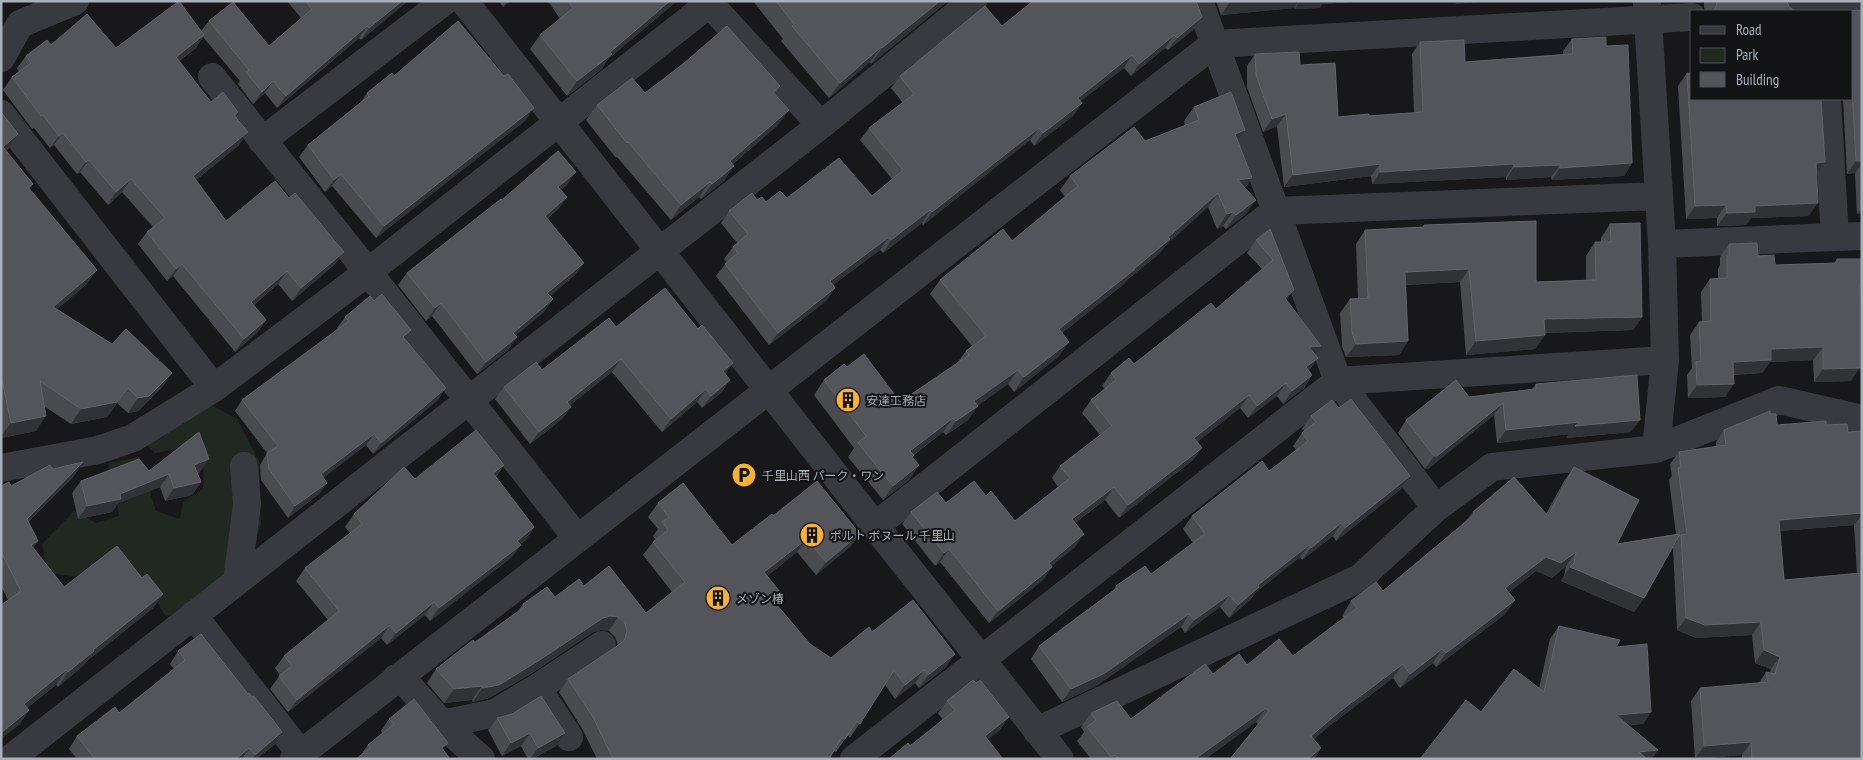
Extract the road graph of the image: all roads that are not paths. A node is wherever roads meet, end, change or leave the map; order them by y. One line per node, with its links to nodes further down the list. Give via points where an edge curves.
1 (75, 1): 13 (street, via 20,24)
2 (445, 1): 19 (street)
3 (464, 1): 17 (street)
4 (974, 1): 18 (street)
5 (1199, 1): 12 (street)
6 (708, 3): 17 (street); 18 (street)
7 (1822, 7): 8 (street); 9 (street)
8 (1862, 7)
9 (1800, 10)
10 (1647, 11): 11 (street); 12 (street); 20 (street)
11 (1690, 17)
12 (1214, 44): 21 (street); 30 (street)
13 (1, 58)
14 (212, 77): 19 (street)
15 (1827, 100): 22 (street)
16 (1, 114): 29 (street)
17 (559, 122): 25 (street); 26 (street)
18 (821, 125): 25 (street)
19 (262, 141): 26 (street)
20 (1659, 196): 21 (street); 24 (street)
21 (1275, 212): 28 (street); 37 (street)
22 (1835, 236): 23 (street); 24 (street)
23 (1862, 236)
24 (1662, 244): 27 (street)
25 (659, 251): 30 (street); 31 (street)
26 (368, 272): 29 (street); 31 (street)
27 (1664, 360): 28 (street); 33 (street)
28 (1338, 381): 36 (street); 42 (street)
29 (214, 388): 35 (street, via 133,438 98,450)
30 (769, 390): 37 (street); 38 (street)
31 (468, 400): 38 (street); 39 (street)
32 (1862, 419): 33 (street, via 1779,400)
33 (1656, 449): 36 (street, via 1492,467)
34 (244, 466): 39 (street, via 248,504)
35 (1, 468)
36 (1436, 508): 46 (street, via 1360,578)
37 (875, 526): 42 (street)
38 (577, 538): 43 (street)
39 (237, 581): 40 (street)
40 (193, 615): 48 (street); 49 (street)
41 (602, 645): 44 (street)
42 (981, 660): 46 (street); 51 (street)
43 (396, 678): 45 (street, via 408,686); 48 (street)
44 (538, 688): 45 (street, via 495,713); 47 (street)
45 (442, 724): 50 (street)
46 (1037, 731): 52 (street)
47 (569, 737)
48 (298, 756)
49 (10, 759)
50 (481, 759)
51 (854, 759)
52 (1060, 759)

